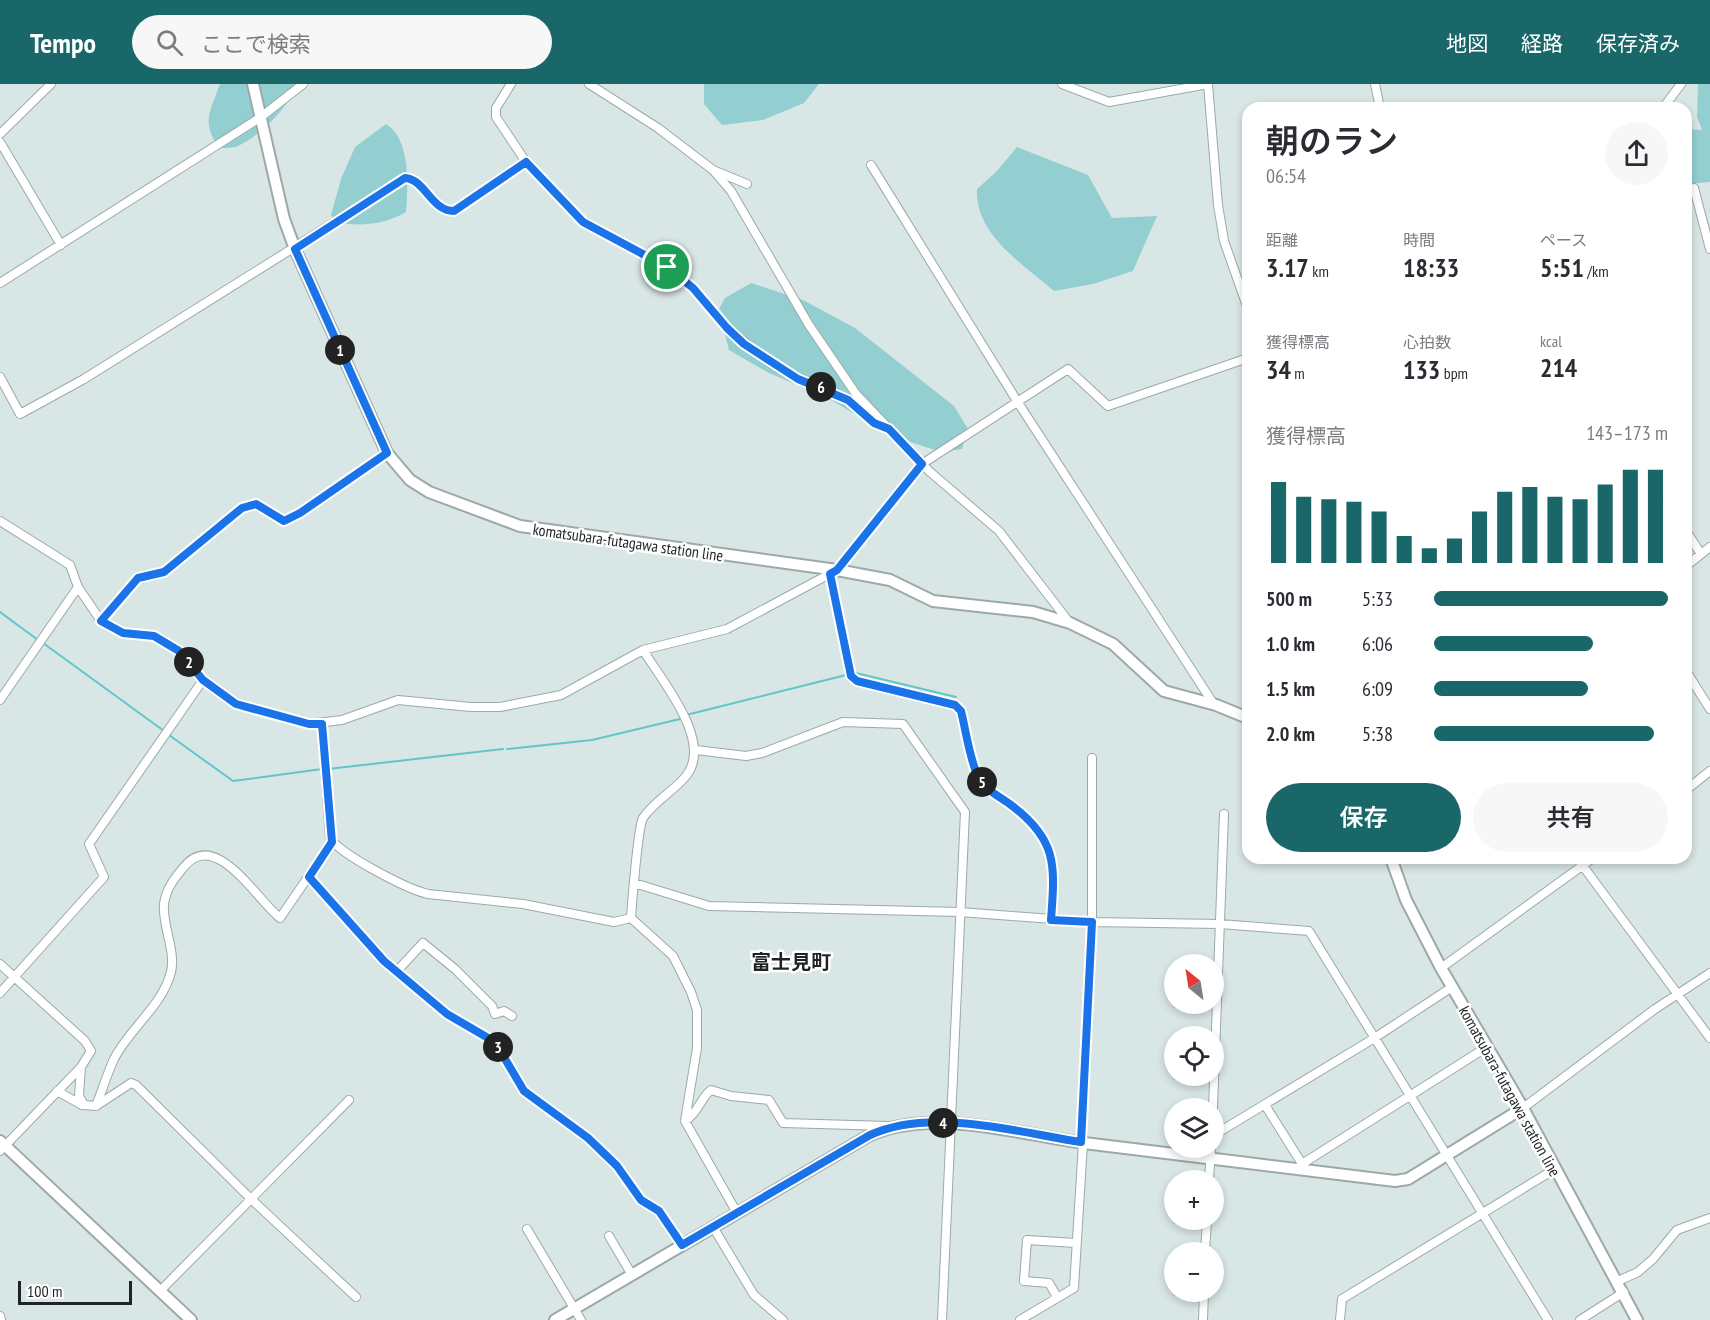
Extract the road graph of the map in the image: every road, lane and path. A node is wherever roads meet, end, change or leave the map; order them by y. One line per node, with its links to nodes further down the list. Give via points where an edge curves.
1 (51, 84): 13 (street)
2 (253, 84): 12 (main road, komatsubara-futagawa station line)
3 (303, 84): 12 (street)
4 (511, 84): 15 (street, via 496,108 496,117)
5 (589, 84): 17 (street, via 658,128)
6 (1062, 84): 7 (street, via 1109,102)
7 (1208, 84): 24 (street, via 1218,205 1224,241)
8 (1375, 84): 10 (street)
9 (1681, 84): 11 (street)
10 (1379, 102)
11 (1668, 102)
12 (261, 117): 20 (street); 21 (main road, komatsubara-futagawa station line, via 284,219)
13 (0, 134)
14 (0, 142): 20 (street)
15 (526, 162): 21 (street, via 454,211 442,209 417,184 405,178); 28 (street, via 583,222 652,258 693,288 744,344 798,379 848,400 874,423)
16 (871, 165): 27 (street)
17 (713, 170): 18 (street); 28 (street, via 731,190 809,325 856,394)
18 (747, 184)
19 (1694, 189): 22 (street)
20 (61, 245): 23 (street)
21 (295, 249): 26 (street, via 20,414); 29 (main road, komatsubara-futagawa station line)
22 (1710, 249)
23 (0, 283)
24 (1242, 292)
25 (1242, 360): 27 (street, via 1108,406 1068,369)
26 (0, 378)
27 (1017, 401): 30 (street); 44 (street, via 1209,700)
28 (889, 429): 30 (street)
29 (387, 453): 36 (main road, komatsubara-futagawa station line, via 410,480 429,492 520,526); 38 (street, via 284,521 256,504 242,508 164,572 138,578)
30 (922, 464): 36 (street); 39 (street, via 999,531)
31 (0, 521): 37 (street, via 70,565)
32 (1692, 540): 34 (street)
33 (1710, 547): 34 (street)
34 (1701, 554): 35 (street)
35 (1692, 561)
36 (833, 572): 39 (main road, komatsubara-futagawa station line, via 890,580 933,601 1033,612); 40 (street, via 727,629); 60 (street, via 851,676 857,681 955,705 961,711 977,775 990,792 1039,829 1055,872)
37 (78, 587): 38 (street); 43 (street)
38 (101, 621): 41 (street, via 123,633 154,636 179,651)
39 (1070, 623): 44 (main road, komatsubara-futagawa station line, via 1113,644 1164,691)
40 (644, 650): 47 (street, via 578,688 544,699 500,707 398,700); 48 (street, via 687,723)
41 (203, 680): 47 (street, via 236,704); 67 (street, via 89,844 104,877)
42 (1692, 680): 45 (street)
43 (0, 700)
44 (1216, 705): 46 (main road, komatsubara-futagawa station line)
45 (1710, 709)
46 (1242, 716)
47 (322, 724): 53 (street)
48 (696, 750): 57 (street, via 694,764 686,776 643,819); 58 (street, via 746,756 843,722 903,724 965,812)
49 (1092, 758): 61 (street)
50 (1710, 771): 51 (street)
51 (1692, 785)
52 (1224, 814): 62 (street)
53 (332, 842): 56 (street); 59 (street, via 416,891 523,904 614,921)
54 (1392, 864): 64 (main road, komatsubara-futagawa station line)
55 (1583, 865): 64 (street); 70 (street)
56 (309, 877): 65 (street); 82 (street, via 280,918 229,865 212,854 199,855 186,865 170,885 164,904 172,969 166,985 115,1059)
57 (634, 883): 58 (street, via 709,906); 59 (street)
58 (960, 912): 60 (street); 85 (street)
59 (631, 918): 84 (street, via 673,956 697,1011 697,1048)
60 (1051, 920): 61 (street)
61 (1092, 922): 62 (street); 88 (street)
62 (1220, 924): 73 (street, via 1311,933); 78 (street)
63 (0, 964): 67 (street)
64 (1441, 968): 68 (main road, komatsubara-futagawa station line)
65 (397, 971): 71 (street, via 423,944 455,969 492,1006 495,1014 504,1011); 103 (street, via 447,1014 495,1042 524,1091 588,1138 617,1166 641,1200 659,1211)
66 (1710, 973): 70 (street)
67 (15, 978): 69 (street); 75 (street, via 89,1046 89,1056)
68 (1452, 987): 73 (street); 74 (main road, komatsubara-futagawa station line)
69 (0, 993)
70 (1678, 996): 72 (street); 83 (street)
71 (512, 1016)
72 (1710, 1038)
73 (1373, 1039): 77 (street); 81 (street)
74 (1487, 1047): 77 (street); 83 (main road, komatsubara-futagawa station line)
75 (81, 1067): 76 (street); 80 (street, via 79,1096)
76 (57, 1091): 80 (street); 89 (street)
77 (1409, 1097): 92 (street); 93 (street)
78 (1213, 1098)
79 (349, 1100): 95 (street)
80 (84, 1105): 82 (street)
81 (1265, 1105): 87 (street); 93 (street)
82 (96, 1106): 95 (street, via 131,1083 136,1085)
83 (1523, 1108): 92 (main road); 94 (main road, komatsubara-futagawa station line)
84 (685, 1121): 86 (street, via 696,1114 711,1090 769,1100 783,1123); 96 (street)
85 (951, 1124): 86 (main road, via 918,1121); 88 (main road); 116 (street)
86 (890, 1126): 96 (main road)
87 (1224, 1129)
88 (1082, 1142): 90 (main road); 102 (street)
89 (2, 1146): 106 (main road)
90 (1164, 1148)
91 (1224, 1154): 93 (main road)
92 (1446, 1156): 93 (main road, via 1408,1179); 97 (street)
93 (1304, 1167)
94 (1555, 1169): 97 (street); 105 (main road, komatsubara-futagawa station line)
95 (250, 1198): 106 (street); 108 (street)
96 (737, 1213): 99 (main road)
97 (1481, 1215): 119 (street, via 1342,1299); 120 (street)
98 (1710, 1218): 105 (street, via 1677,1230 1638,1272)
99 (713, 1227): 103 (main road); 115 (street, via 754,1294)
100 (527, 1229): 111 (street)
101 (609, 1236): 104 (street)
102 (1076, 1243): 109 (street, via 1074,1288); 109 (street, via 1027,1240 1024,1281 1049,1283)
103 (682, 1245): 104 (main road)
104 (632, 1275): 111 (main road)
105 (1618, 1281): 107 (main road, komatsubara-futagawa station line)
106 (160, 1291): 112 (main road)
107 (1624, 1292): 121 (street); 122 (main road, komatsubara-futagawa station line)
108 (356, 1297)
109 (1057, 1297): 117 (street)
110 (1204, 1302): 118 (street)
111 (574, 1309): 113 (main road); 114 (street)
112 (191, 1320)
113 (555, 1320)
114 (580, 1320)
115 (783, 1320)
116 (942, 1320)
117 (1020, 1320)
118 (1203, 1320)
119 (1340, 1320)
120 (1548, 1320)
121 (1580, 1320)
122 (1637, 1320)

